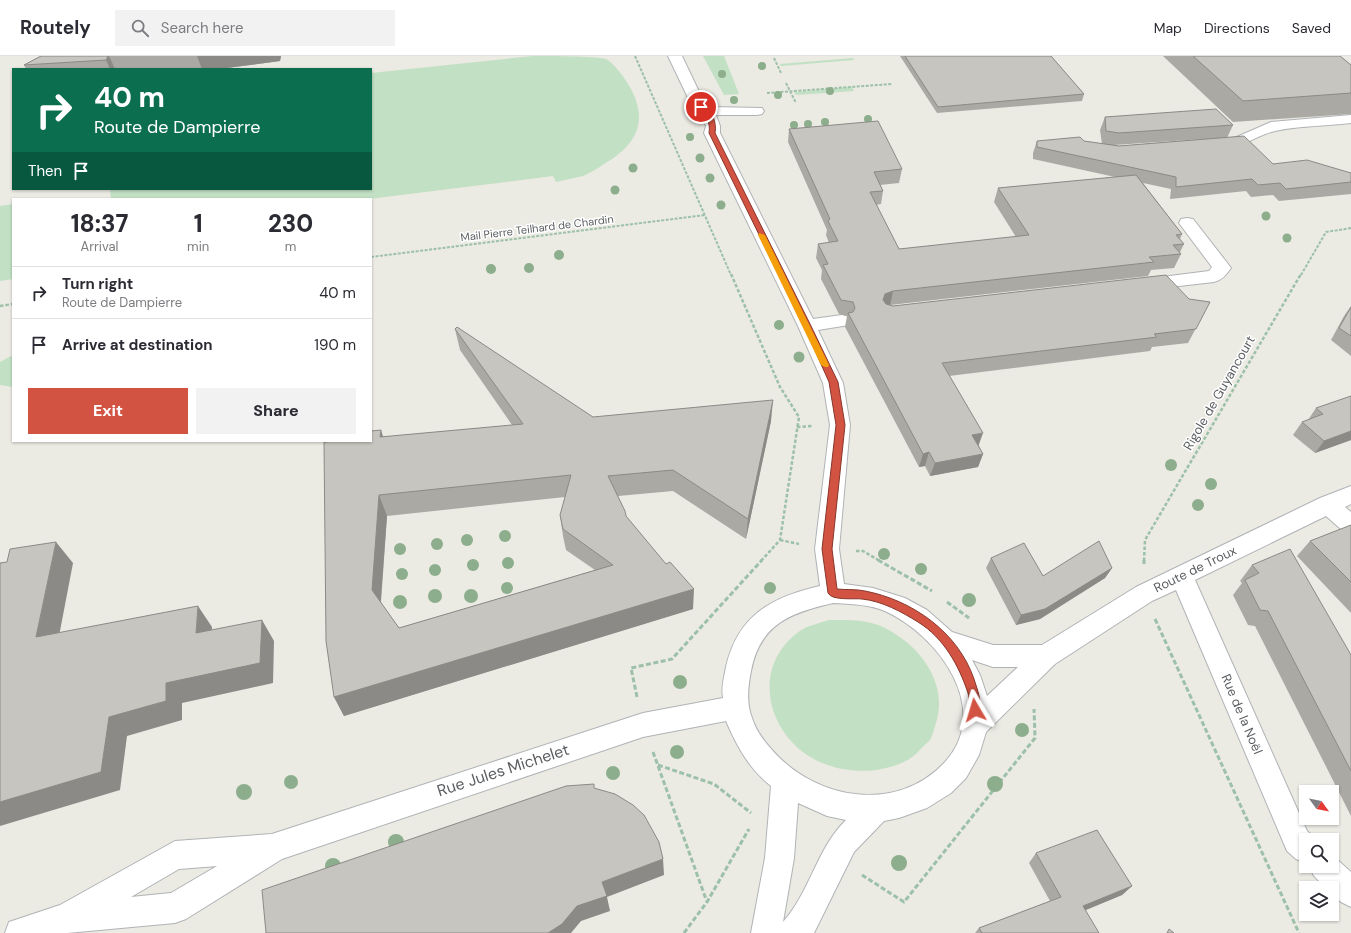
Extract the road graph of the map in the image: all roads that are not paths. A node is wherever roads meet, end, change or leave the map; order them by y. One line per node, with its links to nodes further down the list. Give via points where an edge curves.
1 (675, 56): 3 (street, via 697,102)
2 (757, 111): 3 (street, via 731,111 720,117)
3 (710, 118): 9 (street, via 712,133)
4 (1351, 119): 5 (street, via 1270,127 1235,143)
5 (1204, 146)
6 (1187, 223): 7 (street, via 1222,268 1214,276)
7 (1127, 286)
8 (842, 321): 9 (street)
9 (808, 326): 14 (street, via 833,382 840,425 827,549)
10 (1351, 494): 11 (street, Route de Troux)
11 (1328, 504): 12 (street); 13 (street, Route de Troux)
12 (1351, 525)
13 (1182, 577): 16 (street, Route de Troux, via 1144,594); 21 (street, Rue de la Noël)
14 (833, 593): 15 (street, via 865,595 895,604 924,620); 17 (street, via 798,600 769,617 747,641 735,672)
15 (948, 642): 16 (street, via 993,656); 18 (street, via 964,667 974,696)
16 (1046, 656): 18 (street, Route de Troux)
17 (735, 707): 19 (street, via 744,734 761,760); 22 (street, Rue Jules Michelet, via 643,724)
18 (975, 725): 20 (street, via 966,757 944,784 912,802)
19 (785, 783): 20 (street, via 813,798 843,808); 27 (street, via 785,823 775,893)
20 (875, 810): 28 (street, via 844,842 805,920)
21 (1299, 838)
22 (275, 847): 25 (street, Rue Jules Michelet, via 175,855); 25 (street, Rue Jules Michelet, via 175,908)
23 (1331, 873): 24 (street)
24 (1351, 892)
25 (66, 918): 26 (street, Rue Jules Michelet)
26 (20, 933)
27 (766, 933)
28 (794, 933)

